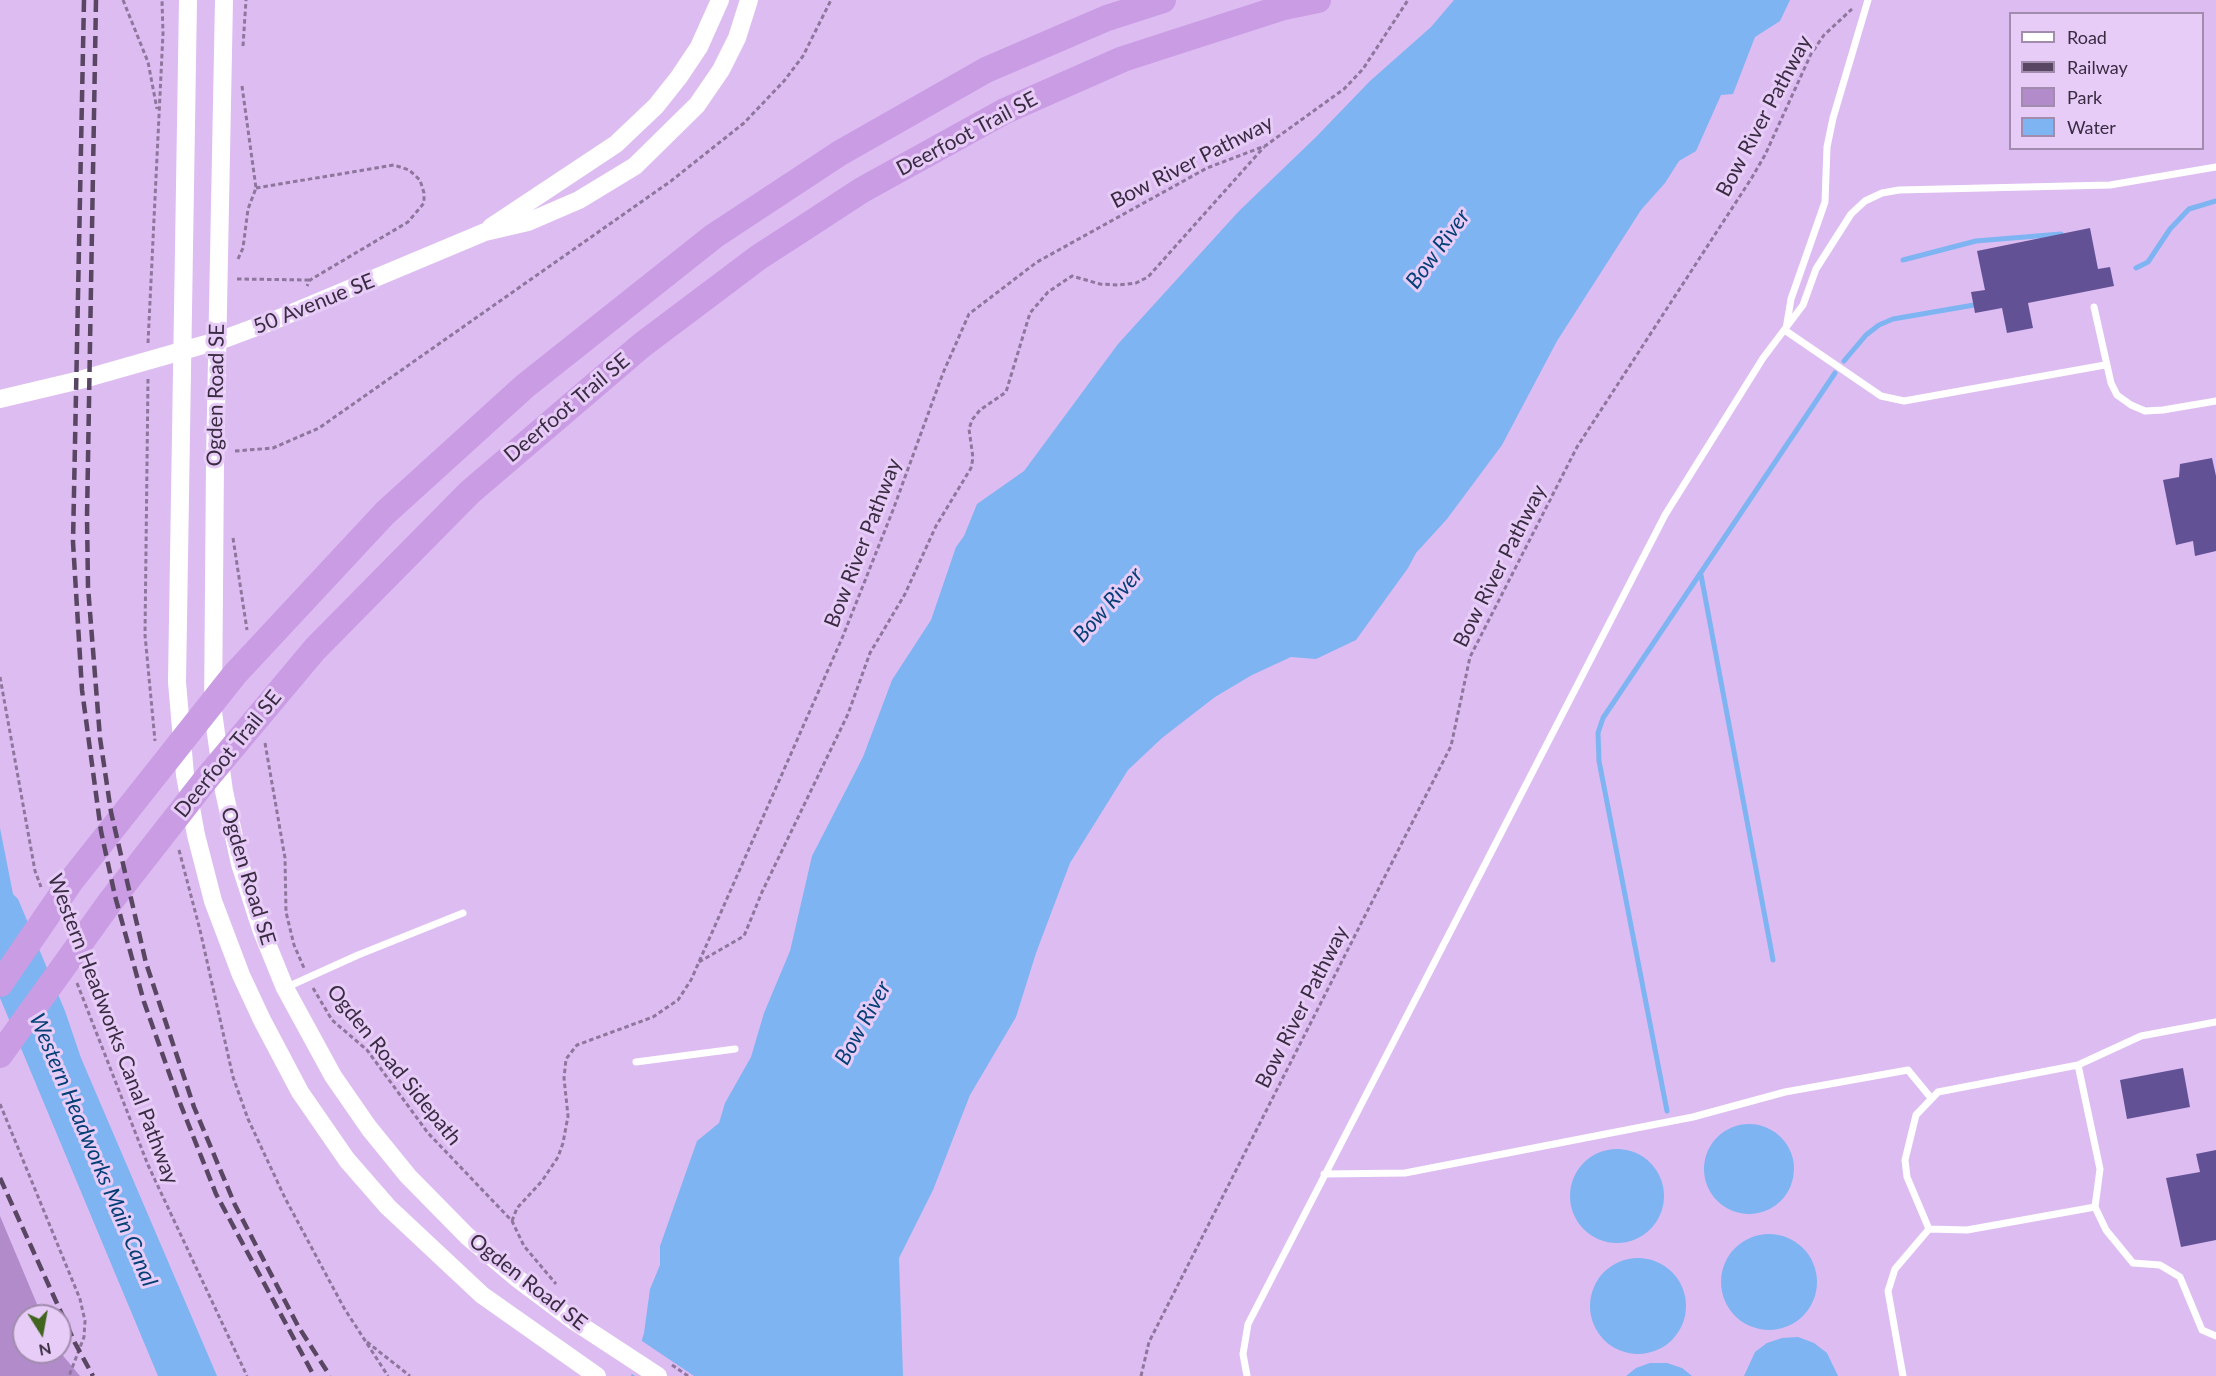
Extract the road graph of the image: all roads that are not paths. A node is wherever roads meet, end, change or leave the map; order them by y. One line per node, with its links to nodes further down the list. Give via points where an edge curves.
1 (188, 0): 28 (street, Ogden Road SE, via 177,682 185,774 213,901 262,1020 300,1092 347,1160 388,1208 475,1289)
2 (224, 0): 17 (street, Ogden Road SE, via 213,712 240,864)
3 (720, 0): 9 (street, 50 Avenue SE, via 699,47 656,106 616,144)
4 (749, 0): 9 (street, 50 Avenue SE, via 737,38 697,105 635,166 579,200 528,222)
5 (1163, 0): 16 (highway, Deerfoot Trail SE, via 1107,18 977,75 840,153 714,236 482,422 385,513 235,674 70,882)
6 (1318, 0): 20 (highway, Deerfoot Trail SE, via 1209,30 1102,68 1005,111 881,179 692,306 526,441 315,649 124,884)
7 (1868, 0): 11 (lane, via 1833,118 1827,147 1825,202 1791,298)
8 (2216, 167): 11 (lane, via 2110,185 1882,193 1864,201 1841,228)
9 (485, 232): 13 (street, 50 Avenue SE, via 276,320 135,365)
10 (2094, 306): 12 (lane)
11 (1786, 331): 12 (lane, via 1881,396 1904,401); 24 (lane, via 1763,358 1665,514)
12 (2105, 365): 14 (lane, via 2117,395 2145,411)
13 (0, 399)
14 (2216, 401)
15 (463, 913): 17 (lane)
16 (0, 984)
17 (285, 988): 29 (street, Ogden Road SE, via 333,1076 408,1176 467,1236 510,1272 574,1321)
18 (2216, 1022): 22 (lane, via 2141,1036)
19 (735, 1049): 21 (lane)
20 (0, 1055)
21 (636, 1062)
22 (2078, 1065): 23 (lane, via 1968,1084 1938,1092); 25 (lane, via 2100,1169)
23 (1931, 1098): 24 (lane, via 1908,1070 1785,1092 1693,1117 1405,1173); 26 (lane, via 1916,1115 1905,1160 1907,1177)
24 (1324, 1174): 30 (lane, via 1248,1324 1243,1354)
25 (2095, 1207): 26 (lane, via 1967,1230); 27 (lane, via 2106,1230 2133,1263 2160,1265 2180,1277 2202,1330)
26 (1929, 1229): 31 (lane, via 1895,1269 1888,1291)
27 (2216, 1336)
28 (597, 1376)
29 (658, 1376)
30 (1247, 1376)
31 (1903, 1376)

